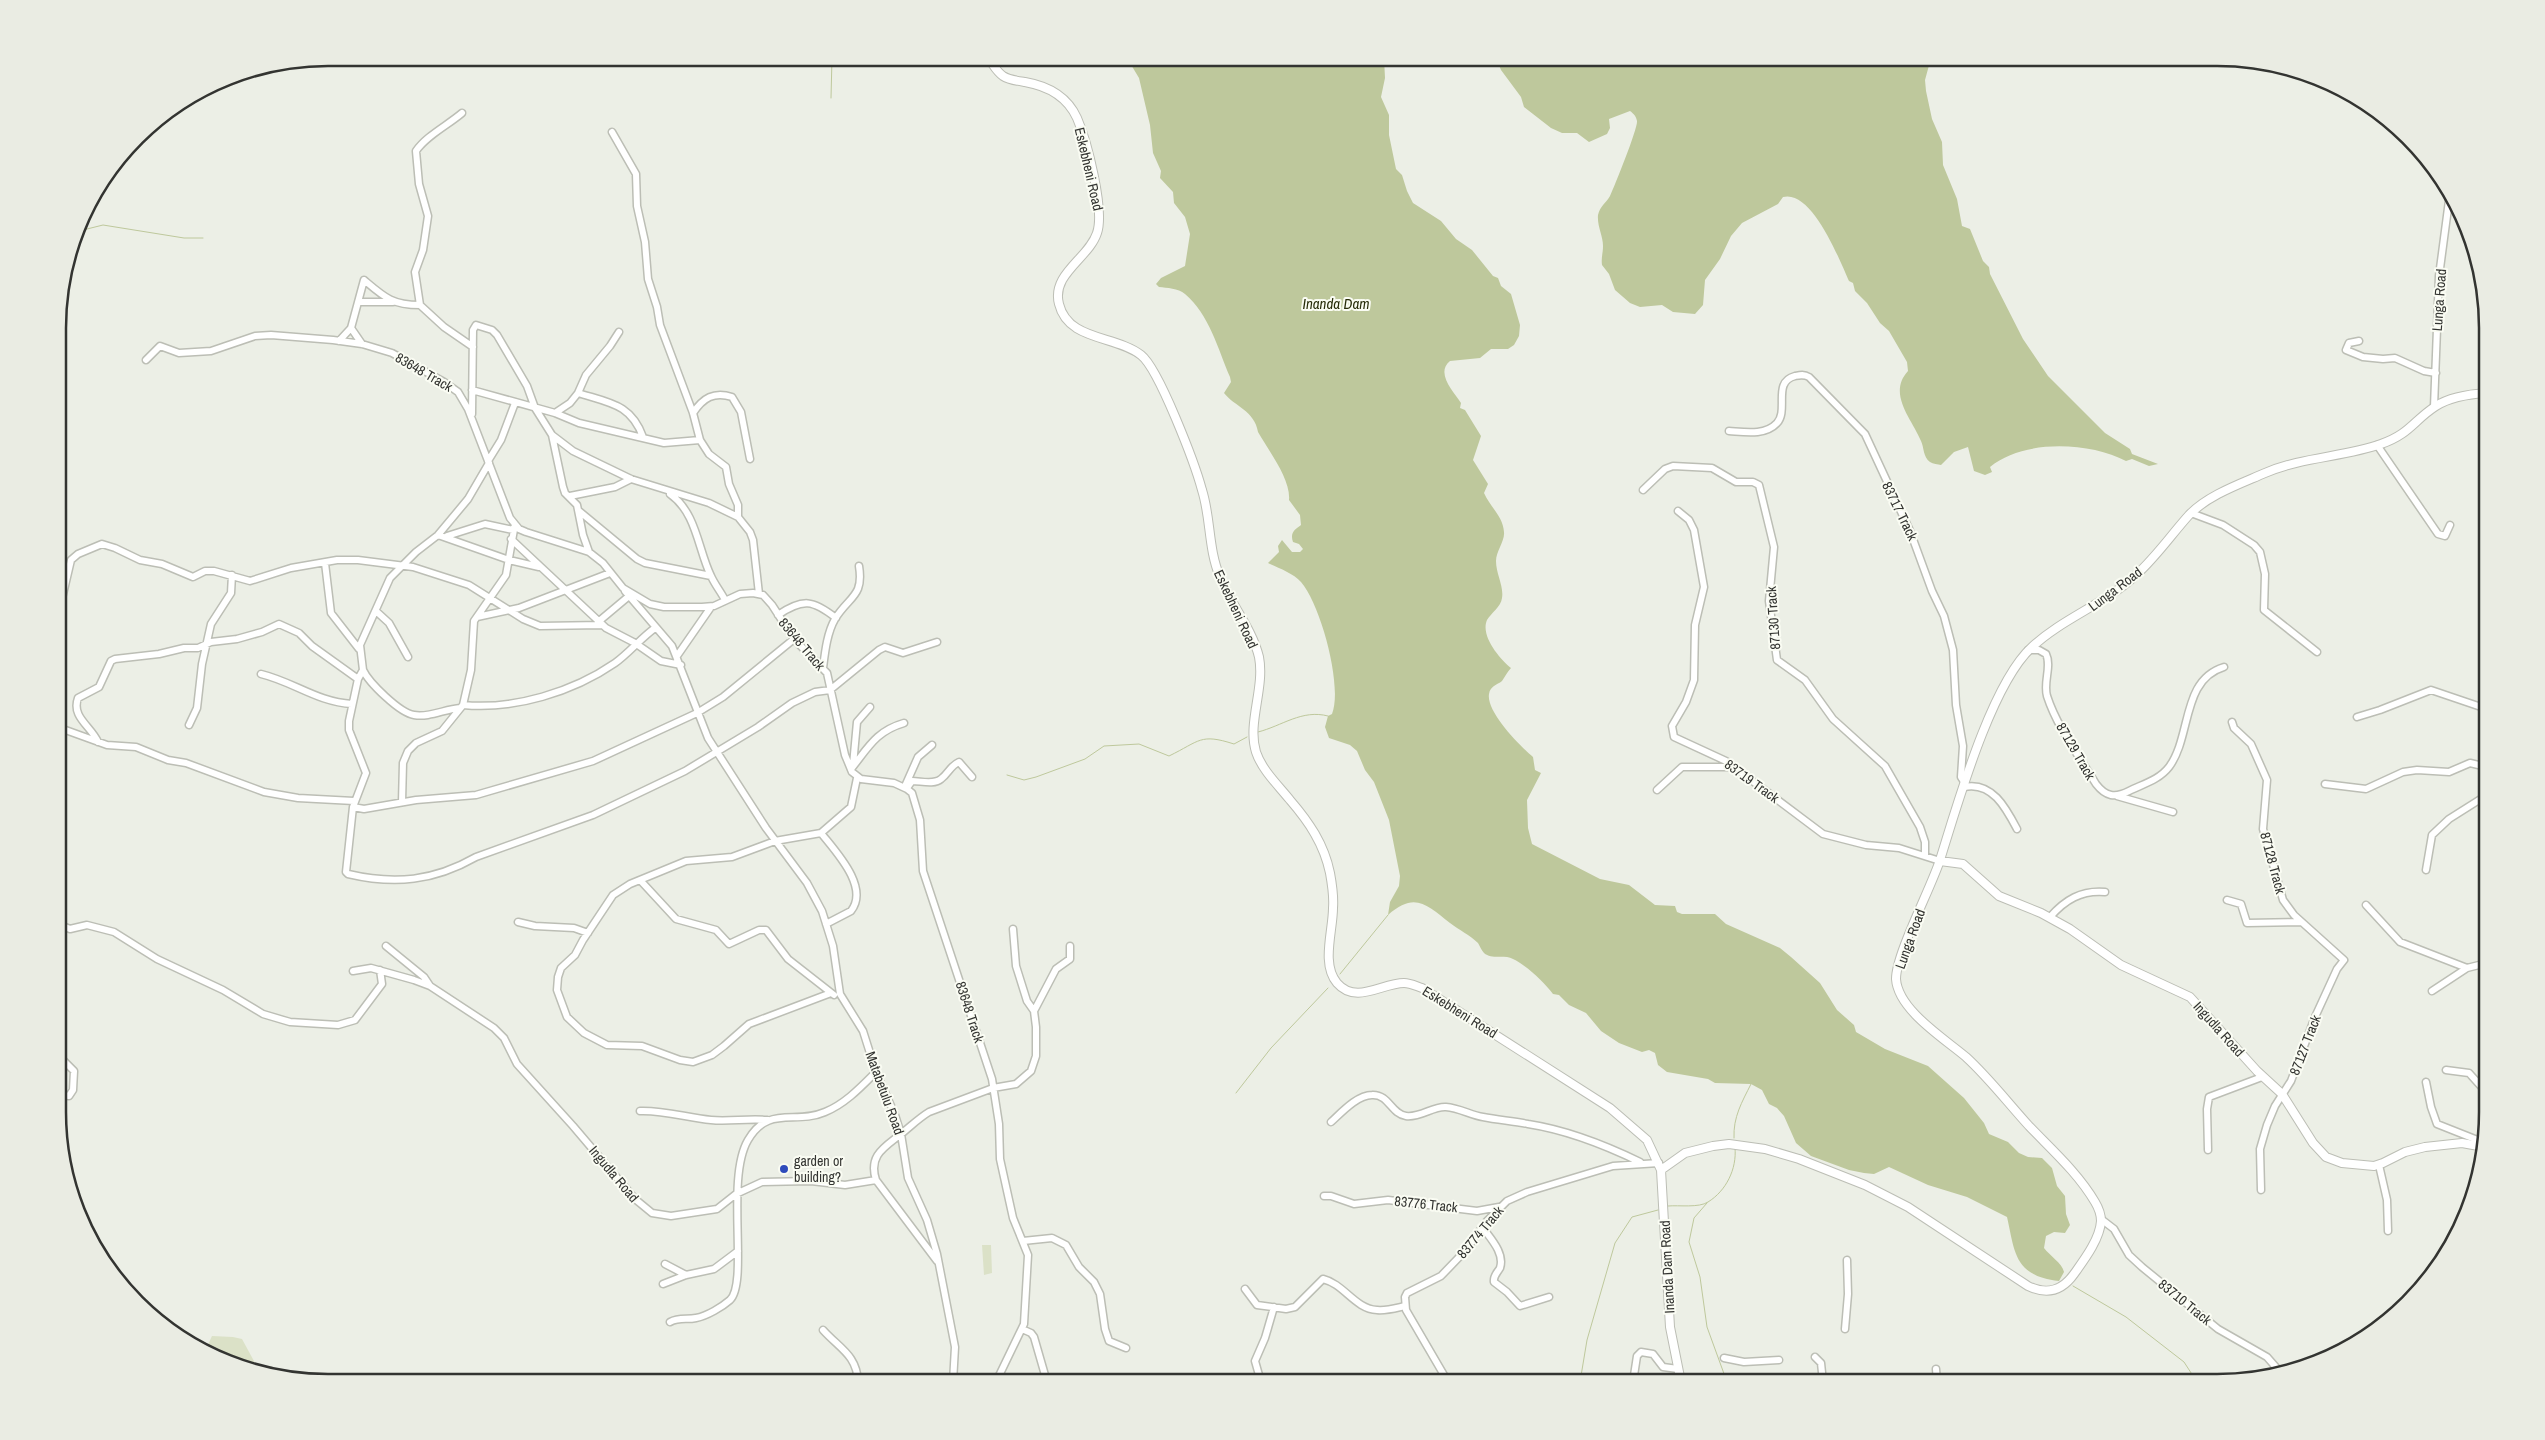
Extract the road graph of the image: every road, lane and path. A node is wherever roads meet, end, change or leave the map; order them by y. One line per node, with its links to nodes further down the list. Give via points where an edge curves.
1 (993, 66): 157 (street, Eskebheni Road, via 1005,78 1054,91 1070,105 1081,128 1099,204 1100,225 1092,245 1061,282 1057,299 1063,316 1071,325 1143,356 1160,385 1183,438 1203,491 1216,567 1251,636 1259,660 1256,751 1312,828 1329,868 1334,909 1329,957 1332,976 1345,990 1357,993 1404,983 1422,988 1610,1108 1636,1129)
2 (462, 113): 7 (street, via 422,143 416,153 419,184 428,216 424,246 414,272)
3 (612, 132): 23 (street, via 636,174 648,279 660,325)
4 (2448, 205): 15 (street, Lunga Road, via 2439,276)
5 (358, 302): 6 (street); 6 (street, via 365,280); 8 (street)
6 (393, 302): 7 (street)
7 (420, 305): 13 (street)
8 (351, 328): 10 (street); 12 (street)
9 (619, 332): 17 (street, via 586,375)
10 (339, 341): 12 (street, 83648 Track); 14 (street, 83648 Track, via 256,336 211,351 179,353 160,346)
11 (2359, 341): 15 (street, via 2349,343 2346,350 2363,357 2396,358)
12 (362, 344): 24 (street, 83648 Track, via 392,353 452,387 463,399)
13 (473, 347): 16 (street); 21 (street, via 474,325 494,331 522,378)
14 (146, 360)
15 (2436, 373): 20 (street, Lunga Road)
16 (472, 390): 19 (street); 24 (street)
17 (578, 393): 22 (street); 27 (street, via 626,410 639,425)
18 (2479, 393): 20 (street, Lunga Road)
19 (515, 403): 21 (street); 31 (street)
20 (2434, 407): 29 (street, Lunga Road, via 2407,432)
21 (535, 408): 22 (street); 26 (street)
22 (555, 413): 27 (street, via 578,423)
23 (693, 413): 28 (street); 30 (street, via 708,397 722,394 732,397 741,412)
24 (472, 419): 31 (street, 83648 Track)
25 (1728, 430): 104 (street, 83717 Track, via 1756,432 1772,427 1781,416 1784,385 1791,377 1801,375 1810,377 1865,434 1910,531 1946,622 1953,650 1956,705 1963,746 1961,777)
26 (552, 435): 32 (street, via 573,451); 35 (street, via 563,487)
27 (643, 437): 28 (street, via 664,443)
28 (700, 440): 39 (street, via 709,454 726,467 738,505)
29 (2377, 445): 38 (street, Lunga Road, via 2270,471 2217,496); 40 (street, via 2438,534 2445,536)
30 (750, 459)
31 (489, 462): 41 (street, 83648 Track); 42 (street, via 468,499)
32 (631, 479): 34 (street); 35 (street, via 615,487)
33 (1643, 490): 115 (street, 87130 Track, via 1665,469 1673,466 1712,468 1736,482 1759,485 1774,547 1769,601 1776,660 1805,680 1833,719 1885,766 1920,827)
34 (665, 491): 39 (street, via 709,503); 53 (street, via 676,498 687,514)
35 (570, 496): 36 (street)
36 (579, 511): 45 (street); 53 (street, via 645,563)
37 (1678, 512): 99 (street, 83719 Track, via 1689,520 1694,530 1704,587 1695,625 1694,680 1671,731 1675,738)
38 (2191, 513): 74 (street, Lunga Road, via 2131,580 2044,636); 75 (street, via 2208,517 2254,545 2260,552 2265,574 2264,610)
39 (738, 518): 57 (street, via 753,540)
40 (2450, 526)
41 (514, 527): 43 (street, via 485,524); 44 (street); 45 (street)
42 (438, 534): 43 (street); 49 (street)
43 (447, 536): 46 (street)
44 (511, 539): 46 (street); 50 (street)
45 (589, 552): 51 (street)
46 (509, 560): 50 (street); 59 (street, via 506,575)
47 (325, 563): 49 (street, via 348,560); 52 (street, via 291,568 250,581); 73 (street, via 331,613)
48 (859, 566): 66 (street, via 858,592)
49 (399, 567): 59 (street, via 446,577); 63 (street, via 390,578)
50 (541, 568): 56 (street)
51 (610, 573): 55 (street); 56 (street)
52 (232, 576): 54 (street, via 205,571 193,577 187,576 102,544 70,560); 72 (street, via 231,592 213,620)
53 (711, 576): 60 (street)
54 (66, 579)
55 (623, 588): 58 (street, Matabetulu Road); 61 (street, via 660,607)
56 (566, 590): 62 (street); 67 (street)
57 (760, 594): 60 (street, via 746,593); 64 (street, 83648 Track)
58 (629, 596): 67 (street); 68 (street, Matabetulu Road)
59 (490, 597): 62 (street); 65 (street)
60 (726, 600): 61 (street)
61 (711, 607): 77 (street)
62 (511, 610): 65 (street); 67 (street, via 540,626)
63 (377, 612): 73 (street); 76 (street, via 389,623)
64 (778, 615): 66 (street, via 797,604 814,603); 69 (street, 83648 Track)
65 (477, 616): 87 (street, via 471,670)
66 (836, 618): 80 (street)
67 (600, 623): 71 (street)
68 (655, 628): 71 (street); 77 (street, Matabetulu Road)
69 (794, 639): 80 (street, 83648 Track); 89 (street, via 723,697)
70 (937, 642): 84 (street, via 903,653 886,647 879,650)
71 (635, 644): 78 (street, via 661,661); 87 (street, via 616,662 574,686 515,702)
72 (206, 645): 83 (street, via 262,632 279,624 300,633 312,646); 93 (street, via 197,708); 95 (street, via 111,661 101,685 78,698 76,703 80,718)
73 (360, 649): 81 (street)
74 (2028, 650): 104 (street, Lunga Road, via 2000,694); 107 (street, 87129 Track, via 2046,654 2045,686 2056,716 2096,784 2105,793)
75 (2317, 652)
76 (408, 656)
77 (677, 656): 78 (street, Matabetulu Road)
78 (681, 666): 89 (street, Matabetulu Road)
79 (2224, 666): 107 (street, via 2204,678 2169,767 2156,778)
80 (822, 668): 84 (street, 83648 Track, via 827,673)
81 (363, 670): 83 (street); 87 (street, via 374,687 407,713 419,715)
82 (261, 674): 85 (street, via 287,682 326,701)
83 (358, 679): 85 (street)
84 (830, 690): 97 (street, via 815,692 792,703); 100 (street, 83648 Track, via 845,755)
85 (352, 704): 110 (street, via 350,730 366,773)
86 (2479, 706): 90 (street, via 2431,690)
87 (461, 707): 109 (street, via 442,731 408,751 403,763)
88 (870, 707): 100 (street, via 857,722)
89 (697, 713): 97 (street, Matabetulu Road); 109 (street, via 628,746 570,768 476,795)
90 (2357, 716)
91 (2232, 722): 124 (street, 87128 Track, via 2251,744 2267,780 2263,813 2265,838 2280,894 2287,908)
92 (904, 724): 100 (street, via 892,727 874,739)
93 (189, 725)
94 (66, 730): 95 (street)
95 (98, 742): 110 (street, via 112,746 136,746 264,792)
96 (932, 744): 105 (street, via 918,757)
97 (718, 752): 110 (street, via 593,815 424,879 386,880 346,872); 114 (street, Matabetulu Road)
98 (2479, 765): 103 (street, via 2470,763 2449,772 2403,772 2366,789)
99 (1736, 767): 106 (street, via 1682,767); 115 (street, 83719 Track, via 1823,834)
100 (852, 770): 102 (street, 83648 Track)
101 (972, 776): 105 (street, via 959,762 951,766 941,780 912,781)
102 (857, 778): 105 (street); 113 (street, via 851,807)
103 (2324, 784)
104 (1965, 785): 112 (street, via 1978,786 1995,796); 116 (street, Lunga Road)
105 (906, 788): 147 (street, 83648 Track, via 912,793 919,812 923,871)
106 (1657, 790)
107 (2117, 796): 111 (street)
108 (2479, 800): 117 (street, via 2449,819 2432,835)
109 (402, 802): 110 (street, via 364,809)
110 (354, 804)
111 (2173, 812)
112 (2017, 829)
113 (821, 832): 114 (street); 125 (street, via 848,868 857,897 852,911)
114 (775, 841): 118 (street, via 732,857 686,861); 125 (street, Matabetulu Road, via 807,884)
115 (1925, 856): 116 (street, 83719 Track)
116 (1940, 861): 122 (street, Ingudla Road, via 1963,864 1999,896); 166 (street, Lunga Road, via 1898,965 1896,982 1900,993 1913,1012 1988,1079 2065,1164 2097,1204)
117 (2426, 870)
118 (640, 880): 128 (street, via 609,898); 138 (street, via 676,919 716,930 729,944 766,930 788,959)
119 (2105, 892): 122 (street, via 2082,893 2062,904)
120 (2227, 900): 124 (street, via 2241,904 2247,923)
121 (2366, 906): 133 (street, via 2400,942)
122 (2050, 917): 144 (street, Ingudla Road, via 2121,965 2190,997)
123 (518, 922): 128 (street, via 574,928)
124 (2302, 922): 131 (street, 87128 Track)
125 (826, 924): 139 (street, Matabetulu Road)
126 (66, 927): 134 (street, via 87,925 114,932 263,1014 290,1022 338,1024 355,1020 382,984)
127 (1013, 928): 140 (street, via 1016,966)
128 (588, 933): 138 (street, via 576,955 561,968 558,990 567,1017 573,1024 607,1045 642,1046 680,1060 696,1062 724,1046 749,1024)
129 (386, 946): 136 (street, via 424,977)
130 (1070, 946): 140 (street, via 1070,959 1056,969)
131 (2344, 960): 148 (street, 87127 Track, via 2315,1017 2291,1081)
132 (2479, 965): 133 (street)
133 (2468, 968): 137 (street)
134 (380, 970): 135 (street, Ingudla Road, via 366,968); 136 (street, Ingudla Road)
135 (353, 971)
136 (430, 986): 163 (street, Ingudla Road, via 499,1032 517,1064 648,1211 666,1216 713,1210)
137 (2432, 991)
138 (831, 993): 139 (street)
139 (840, 994): 143 (street, Matabetulu Road, via 863,1031)
140 (1034, 1011): 147 (street, via 1036,1045 1031,1071 1016,1084)
141 (66, 1063): 149 (street, via 74,1070 73,1090)
142 (2446, 1070): 146 (street, via 2469,1073)
143 (876, 1072): 151 (street, via 845,1101 827,1112); 153 (street, Matabetulu Road)
144 (2262, 1076): 148 (street, Ingudla Road); 156 (street, via 2210,1097 2207,1109)
145 (2426, 1082): 154 (street, via 2437,1124)
146 (2479, 1084)
147 (993, 1088): 153 (street, via 929,1112); 169 (street, 83648 Track, via 1000,1158 1013,1218)
148 (2282, 1094): 159 (street, Ingudla Road, via 2317,1149 2326,1157 2342,1163); 162 (street, 87127 Track, via 2272,1112 2260,1149)
149 (66, 1096)
150 (640, 1111): 151 (street, via 713,1121)
151 (767, 1120): 163 (street, via 750,1136 744,1147)
152 (1331, 1122): 158 (street, via 1364,1097 1378,1095 1399,1114 1406,1116 1442,1107 1453,1108 1476,1116 1528,1124 1579,1137)
153 (901, 1134): 161 (street, via 880,1150 874,1163); 173 (street, Matabetulu Road, via 908,1178 927,1220)
154 (2477, 1140)
155 (2477, 1146): 159 (street, Ingudla Road, via 2453,1143 2424,1147)
156 (2208, 1150)
157 (1654, 1152): 160 (street, Inanda Dam Road)
158 (1644, 1163): 160 (street, 83774 Track); 165 (street, 83774 Track, via 1614,1166 1542,1187 1514,1197)
159 (2379, 1165): 168 (street, via 2387,1200)
160 (1660, 1166): 166 (street, via 1685,1153 1729,1144 1766,1149 1800,1159 1865,1185 1908,1207 2012,1276 2042,1291 2057,1289 2069,1281 2090,1249); 189 (street, Inanda Dam Road, via 1670,1327)
161 (876, 1180): 163 (street, Ingudla Road, via 845,1185 811,1181 768,1182 755,1184); 173 (street)
162 (2261, 1190)
163 (736, 1194): 170 (street)
164 (1324, 1196): 165 (street, 83776 Track, via 1354,1204 1388,1200 1477,1211)
165 (1499, 1207): 167 (street, 83774 Track)
166 (2101, 1218): 188 (street, 83710 Track, via 2114,1229 2129,1255 2142,1267 2218,1329 2267,1357)
167 (1482, 1228): 177 (street, via 1500,1256 1494,1282 1519,1306); 178 (street, 83774 Track, via 1465,1252 1441,1276 1407,1292)
168 (2388, 1231)
169 (1023, 1241): 181 (street, 83648 Track, via 1028,1262); 184 (street, via 1052,1238 1066,1245 1100,1294 1109,1341)
170 (738, 1251): 174 (street, via 717,1268); 180 (street, via 735,1290 729,1301 701,1316 677,1318)
171 (1846, 1260): 182 (street, via 1848,1302)
172 (665, 1264): 174 (street)
173 (940, 1265): 192 (street, Matabetulu Road, via 954,1347)
174 (686, 1275): 175 (street)
175 (664, 1284)
176 (1246, 1288): 179 (street, via 1257,1304)
177 (1549, 1297)
178 (1405, 1306): 179 (street, via 1372,1310 1356,1301 1337,1283 1323,1279 1295,1307); 196 (street, via 1414,1327)
179 (1274, 1307): 195 (street, via 1255,1361)
180 (670, 1322)
181 (1022, 1329): 193 (street, 83648 Track); 194 (street, via 1033,1334)
182 (1845, 1329)
183 (822, 1330): 191 (street, via 848,1352)
184 (1126, 1348)
185 (1815, 1357): 199 (street, via 1821,1363)
186 (1724, 1358): 187 (street, via 1744,1362)
187 (1779, 1360)
188 (2276, 1367)
189 (1678, 1369): 197 (street, via 1663,1367 1653,1354 1641,1352 1637,1356); 198 (street, Inanda Dam Road)
190 (1936, 1369): 200 (street)
191 (857, 1374)
192 (953, 1374)
193 (1000, 1374)
194 (1045, 1374)
195 (1259, 1374)
196 (1444, 1374)
197 (1634, 1374)
198 (1679, 1374)
199 (1822, 1374)
200 (1936, 1374)

